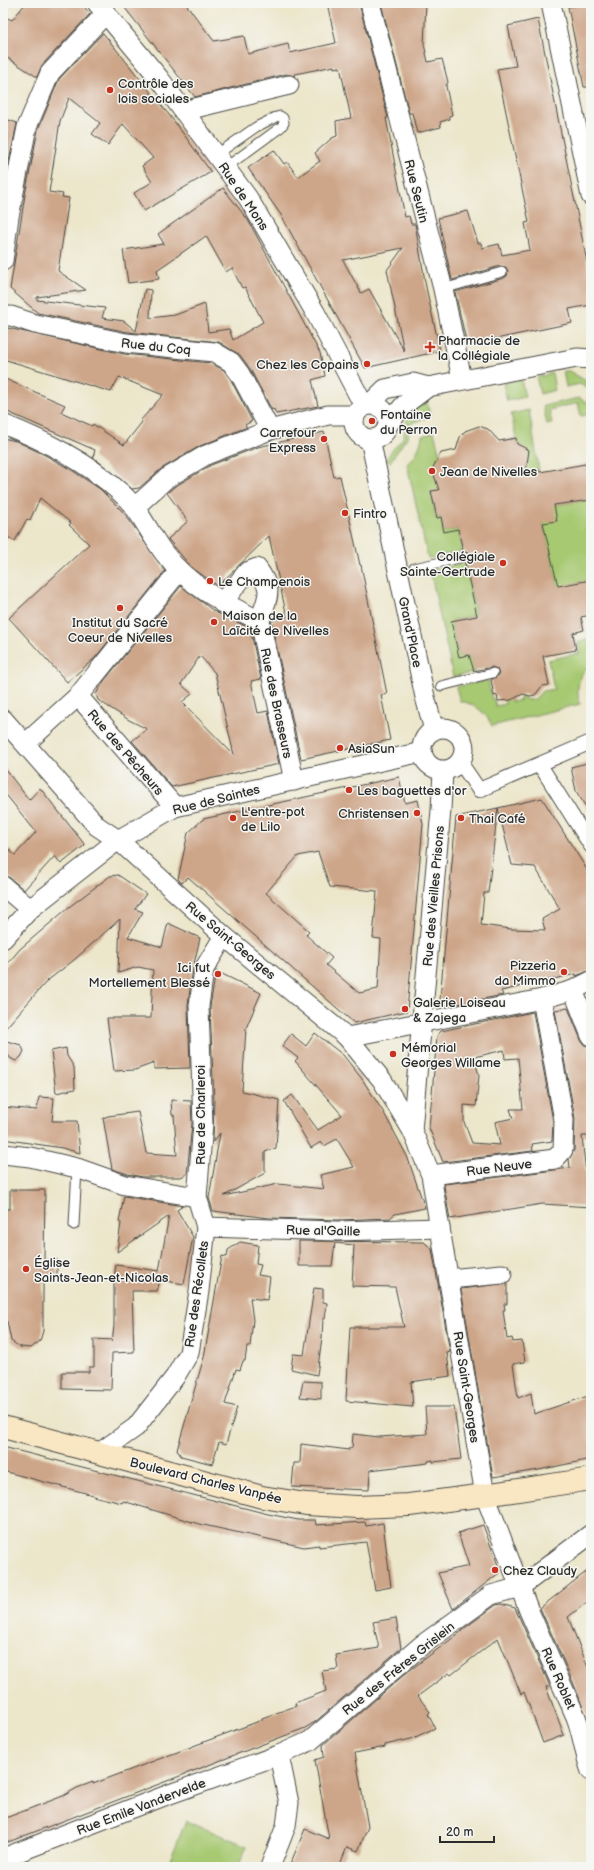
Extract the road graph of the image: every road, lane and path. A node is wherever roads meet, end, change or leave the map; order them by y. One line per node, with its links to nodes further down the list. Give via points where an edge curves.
1 (370, 3): 11 (street, Rue Seutin)
2 (551, 3): 7 (street)
3 (101, 8): 5 (street, Rue de Mons); 8 (street, via 50,73 27,127)
4 (289, 85): 5 (street)
5 (183, 111): 6 (street, Rue de Mons)
6 (220, 162): 6 (lane, via 256,127 276,116 283,118 284,123 281,126); 16 (street, Rue de Mons, via 248,198 299,285 346,370)
7 (591, 196)
8 (6, 216): 9 (street)
9 (3, 261)
10 (502, 272): 11 (lane)
11 (442, 289): 14 (street, Rue Seutin)
12 (3, 316): 19 (street, Rue du Coq, via 126,343 214,352 231,362 240,374)
13 (591, 358): 14 (street, via 577,358)
14 (462, 380): 15 (street)
15 (428, 387): 16 (street, via 413,383 385,389); 17 (street, via 404,405)
16 (363, 408): 17 (street, via 376,405 386,412); 19 (street); 20 (street, via 354,421 358,433 363,438)
17 (389, 422): 20 (street, via 385,433)
18 (3, 424): 21 (street, via 41,439 84,464)
19 (270, 430): 21 (street, via 206,455 167,478)
20 (370, 439): 31 (street, Grand'Place)
21 (135, 507): 24 (street, via 164,554)
22 (464, 557): 23 (lane)
23 (414, 568)
24 (178, 571): 25 (street); 29 (street)
25 (222, 602): 26 (street); 26 (street, via 247,572 257,568 264,578 269,595)
26 (260, 620): 38 (street, Rue des Brasseurs)
27 (493, 673): 28 (lane)
28 (441, 686)
29 (78, 696): 33 (street); 39 (street, Rue des Pêcheurs)
30 (3, 719): 33 (street, Rue Saint-Georges)
31 (434, 730): 34 (street, via 424,739); 35 (street, via 448,729 460,736 464,749)
32 (591, 742): 36 (street)
33 (26, 743): 40 (street, Rue Saint-Georges, via 97,826)
34 (422, 752): 37 (street, via 429,765); 38 (street, Rue de Saintes)
35 (460, 762): 36 (street, via 479,790); 37 (street, via 453,769)
36 (540, 765): 41 (street)
37 (443, 771): 49 (street, Rue des Vieilles Prisons)
38 (294, 781): 39 (street, Rue de Saintes)
39 (175, 807): 40 (street, Rue de Saintes)
40 (118, 840): 43 (street, Rue de Saintes); 44 (street, Rue Saint-Georges)
41 (591, 846)
42 (3, 886): 43 (street)
43 (30, 909): 45 (street, Rue de Saintes)
44 (224, 936): 51 (street, Rue Saint-Georges); 56 (street, Rue de Charleroi, via 204,969 199,1006 203,1124)
45 (3, 939)
46 (591, 981): 47 (street)
47 (573, 990): 48 (street); 50 (street)
48 (542, 999): 49 (street); 55 (street, Rue Neuve, via 564,1120 563,1150 555,1159)
49 (421, 1021): 51 (street); 52 (street, Rue Saint-Georges)
50 (591, 1036)
51 (347, 1037): 52 (street, Rue Saint-Georges, via 382,1080)
52 (412, 1130): 55 (street, Rue Saint-Georges)
53 (3, 1154): 54 (street)
54 (77, 1168): 56 (street, via 125,1185); 57 (lane)
55 (431, 1176): 59 (street, Rue Saint-Georges)
56 (197, 1197): 58 (street, Rue des Récollets)
57 (74, 1225)
58 (206, 1227): 59 (street, Rue al'Gaille, via 338,1231); 63 (street, Rue des Récollets, via 189,1353 176,1377 136,1427)
59 (440, 1228): 61 (street, Rue Saint-Georges)
60 (502, 1274): 61 (street)
61 (449, 1280): 65 (street, Rue Saint-Georges)
62 (3, 1427): 63 (main road, Boulevard Charles Vanpée)
63 (99, 1453): 65 (main road, Boulevard Charles Vanpée, via 262,1497 306,1504 357,1507 409,1505)
64 (591, 1479): 65 (main road, Boulevard Charles Vanpée)
65 (485, 1495): 67 (street, Rue Saint-Georges)
66 (591, 1534): 67 (street)
67 (520, 1587): 68 (street, Rue des Frères Grislein, via 491,1595 422,1645 310,1741); 69 (street, Rue Roblet, via 581,1729)
68 (279, 1755): 70 (street, Rue Emile Vandervelde, via 166,1795); 71 (street, via 289,1803 286,1826)
69 (591, 1771)
70 (3, 1858)
71 (270, 1867)

